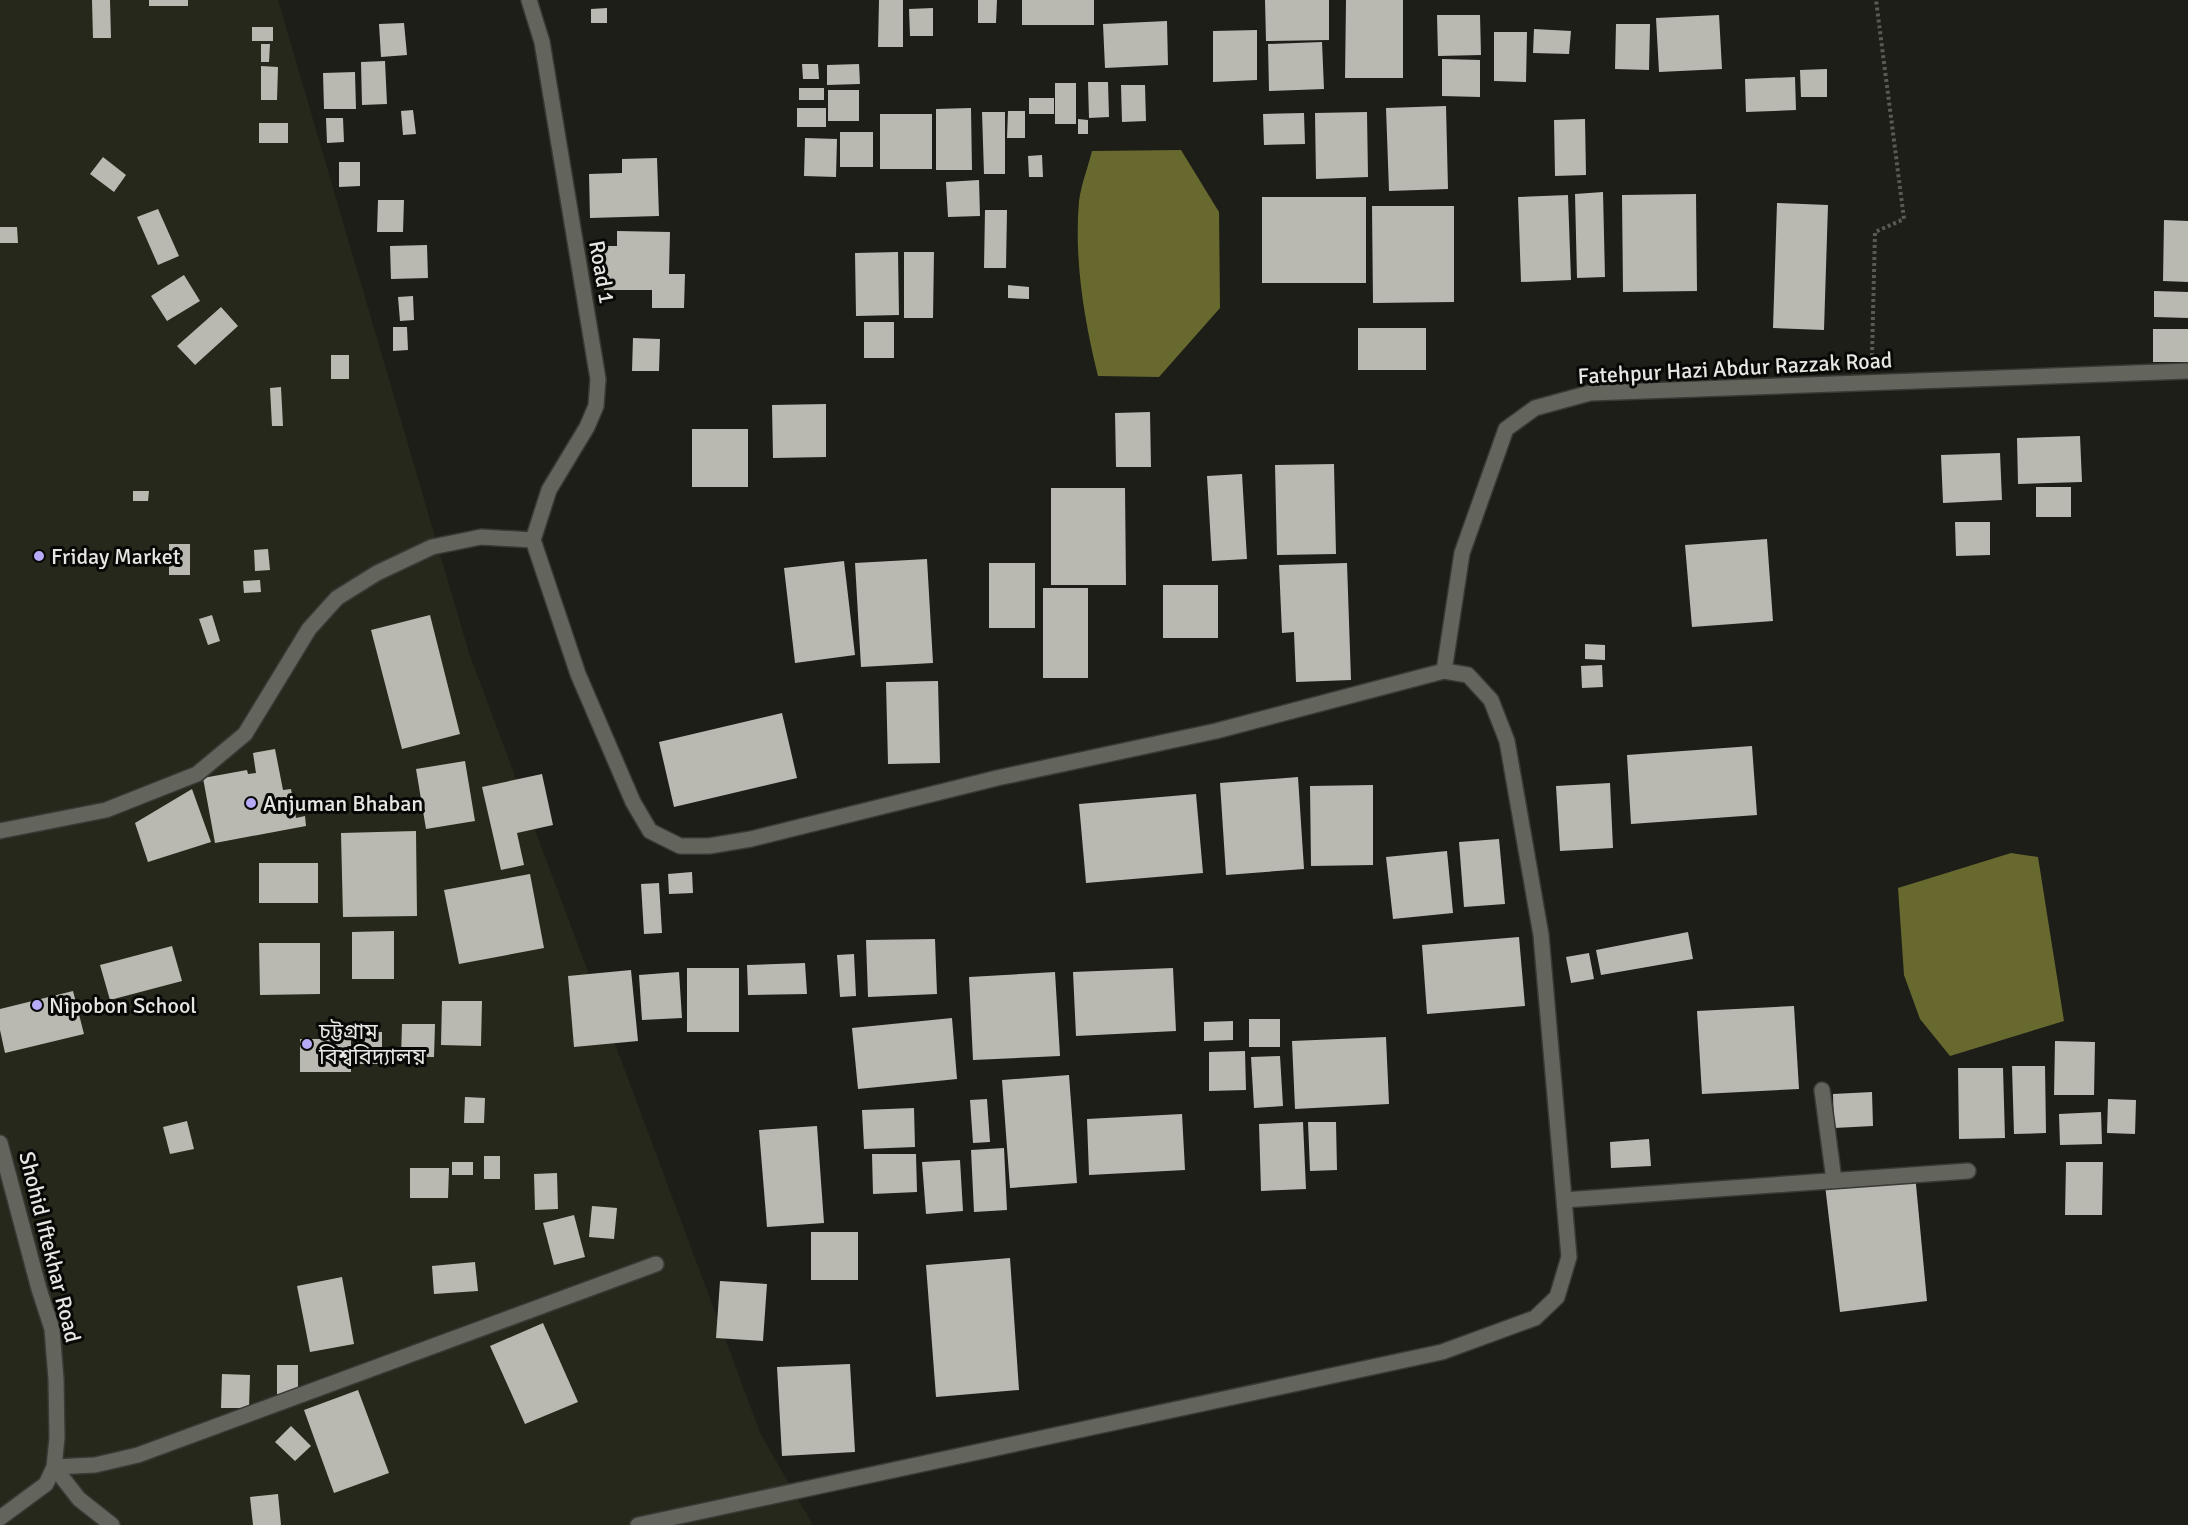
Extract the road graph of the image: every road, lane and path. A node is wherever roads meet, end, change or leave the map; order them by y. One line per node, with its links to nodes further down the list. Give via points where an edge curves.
1 (529, 0): 5 (street, Road 1, via 542,42 598,379 596,406 549,490)
2 (1876, 0): 3 (path, via 1904,219 1875,232 1874,355)
3 (1865, 360)
4 (2188, 371): 6 (street, Fatehpur Hazi Abdur Razzak Road, via 1590,393 1535,408 1506,429 1462,553)
5 (533, 540): 6 (street, via 578,674 633,802 650,831 680,846 751,839 997,778 1216,731); 7 (street, via 480,537 432,547 377,573 337,597 309,629 245,734 196,774 106,810)
6 (1444, 671): 12 (street, via 1468,675 1491,700 1507,741 1541,935)
7 (0, 831)
8 (1822, 1090): 11 (street)
9 (0, 1143): 14 (street, Shohid Iftekhar Road, via 52,1329 56,1379)
10 (1968, 1171): 11 (street)
11 (1834, 1180): 12 (street)
12 (1564, 1200): 17 (street, via 1569,1257 1557,1297 1535,1318 1442,1352)
13 (656, 1264): 14 (street, via 138,1455 95,1466)
14 (54, 1467): 15 (street, via 46,1484); 16 (street, via 80,1499)
15 (0, 1518)
16 (112, 1525)
17 (638, 1525)

